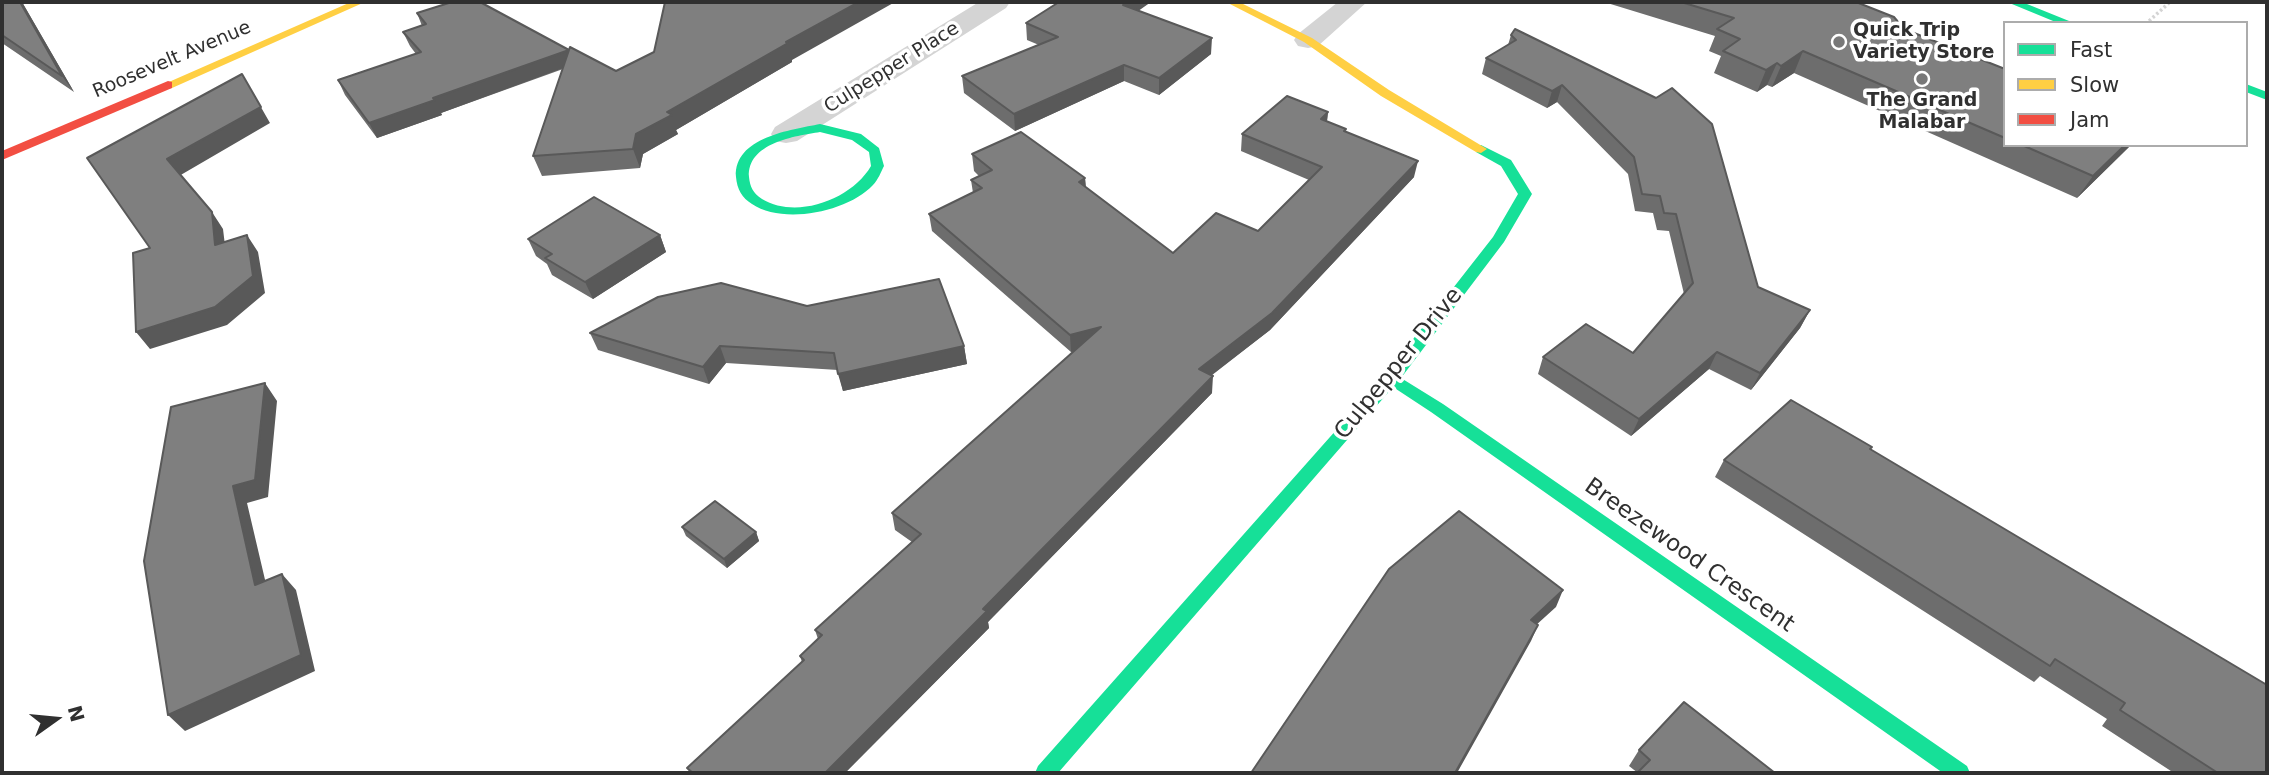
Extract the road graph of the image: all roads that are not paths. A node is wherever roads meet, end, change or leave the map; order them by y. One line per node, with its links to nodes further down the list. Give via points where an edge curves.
1 (360, 2): 11 (street, Roosevelt Avenue)
2 (997, 2): 10 (street, Culpepper Place)
3 (1231, 2): 7 (street)
4 (1354, 2): 7 (street)
5 (2012, 2): 6 (street)
6 (2064, 21)
7 (1308, 40): 12 (street, Culpepper Drive, via 1385,93 1506,163 1525,194 1499,239)
8 (2248, 89): 9 (street)
9 (2267, 96)
10 (786, 134): 10 (street, Culpepper Place, via 760,146 742,166 744,189 769,206 794,210 841,202 867,186 877,172 879,158 873,146 855,134 820,128)
11 (2, 156)
12 (1391, 379): 13 (street, Culpepper Drive); 14 (street, Breezewood Crescent)
13 (1045, 773)
14 (1960, 773)

